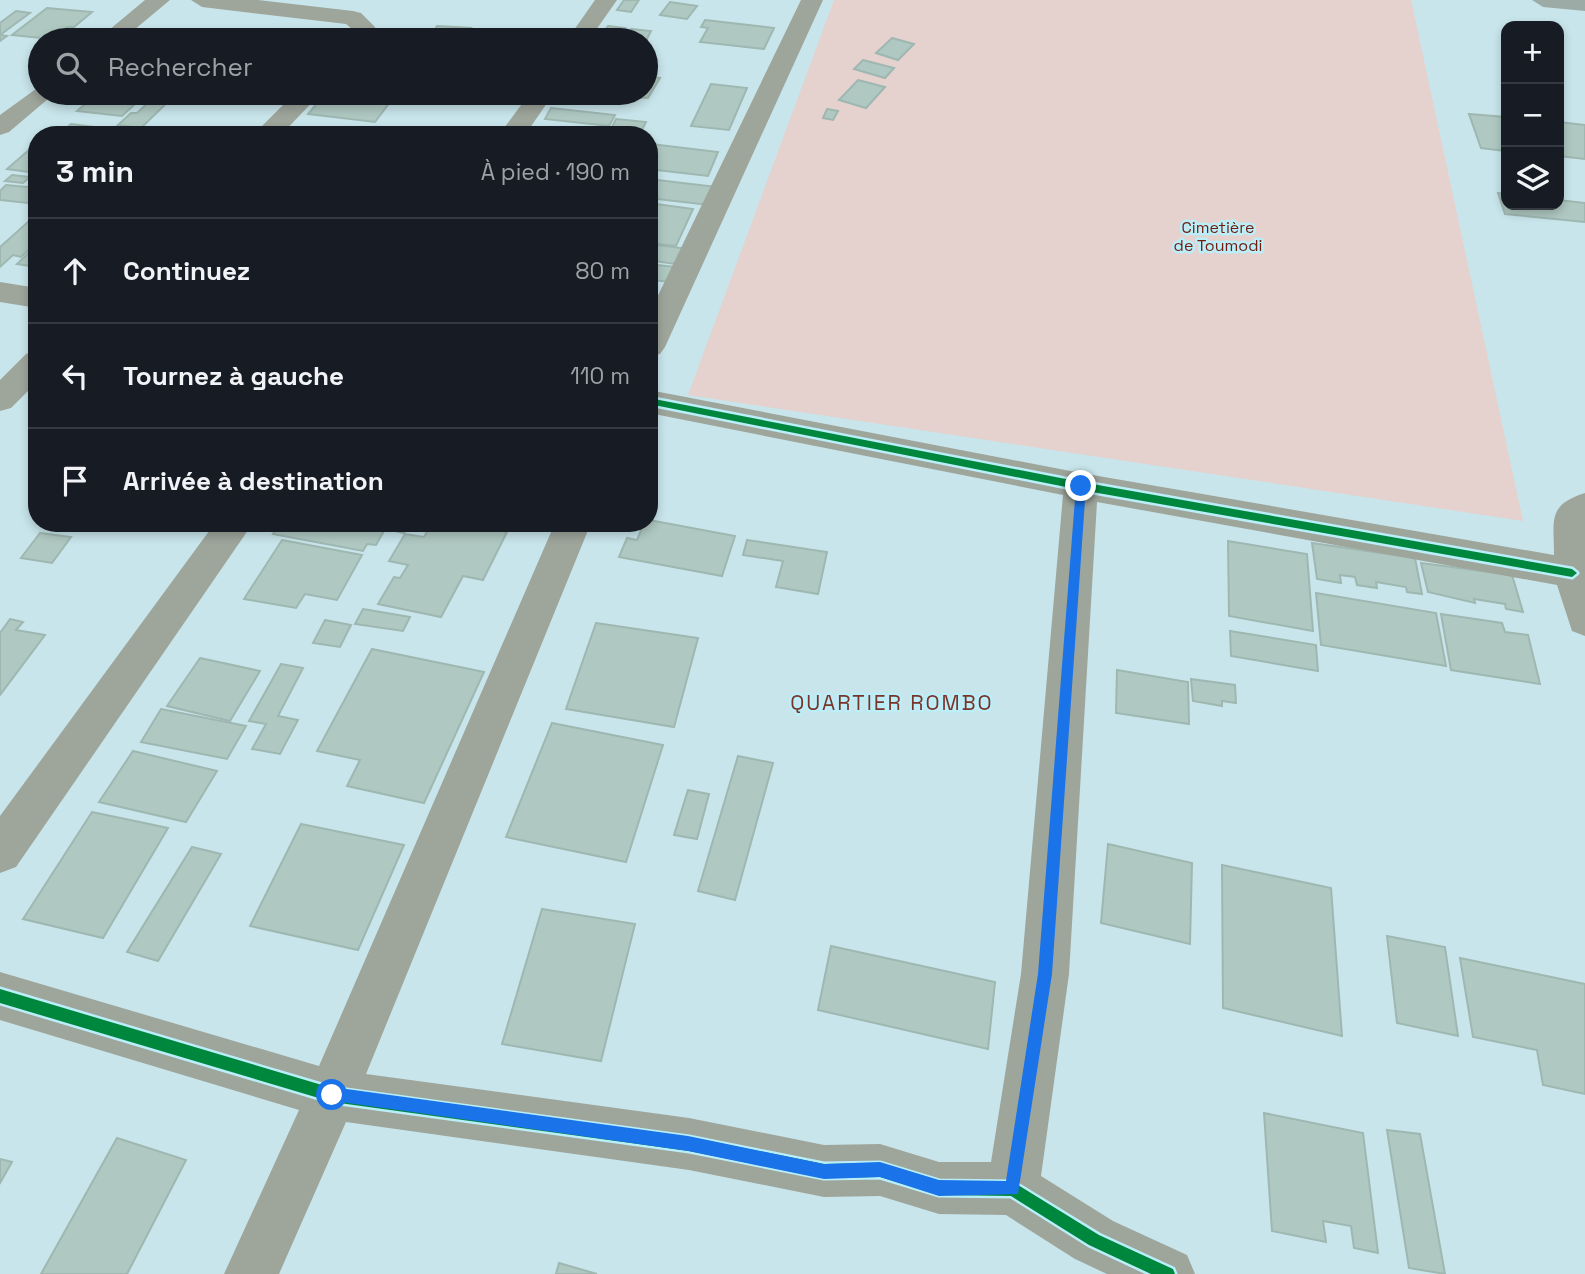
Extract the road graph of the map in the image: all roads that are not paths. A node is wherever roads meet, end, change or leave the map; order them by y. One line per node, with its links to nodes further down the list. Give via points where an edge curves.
1 (159, 0): 7 (street)
2 (202, 0): 8 (street, via 353,18)
3 (606, 0): 9 (street)
4 (811, 0): 18 (street)
5 (1543, 0): 6 (main road)
6 (1585, 4)
7 (123, 28)
8 (363, 28)
9 (586, 28)
10 (28, 105): 15 (street)
11 (297, 105): 13 (street)
12 (533, 105): 14 (street)
13 (275, 126)
14 (518, 126)
15 (0, 127)
16 (0, 292): 17 (street)
17 (28, 297)
18 (658, 328)
19 (28, 371): 20 (street)
20 (0, 400)
21 (658, 403): 22 (street)
22 (1081, 486): 26 (street); 31 (street, via 1045,974)
23 (1585, 506): 26 (street, via 1572,513)
24 (229, 532): 28 (street)
25 (569, 532): 30 (street)
26 (1572, 573): 27 (street)
27 (1585, 620)
28 (0, 852)
29 (0, 996): 30 (street)
30 (332, 1095): 31 (street, via 688,1144 824,1171 880,1170 939,1188); 32 (street)
31 (1013, 1189): 33 (street, via 1094,1240)
32 (251, 1274)
33 (1168, 1274)

